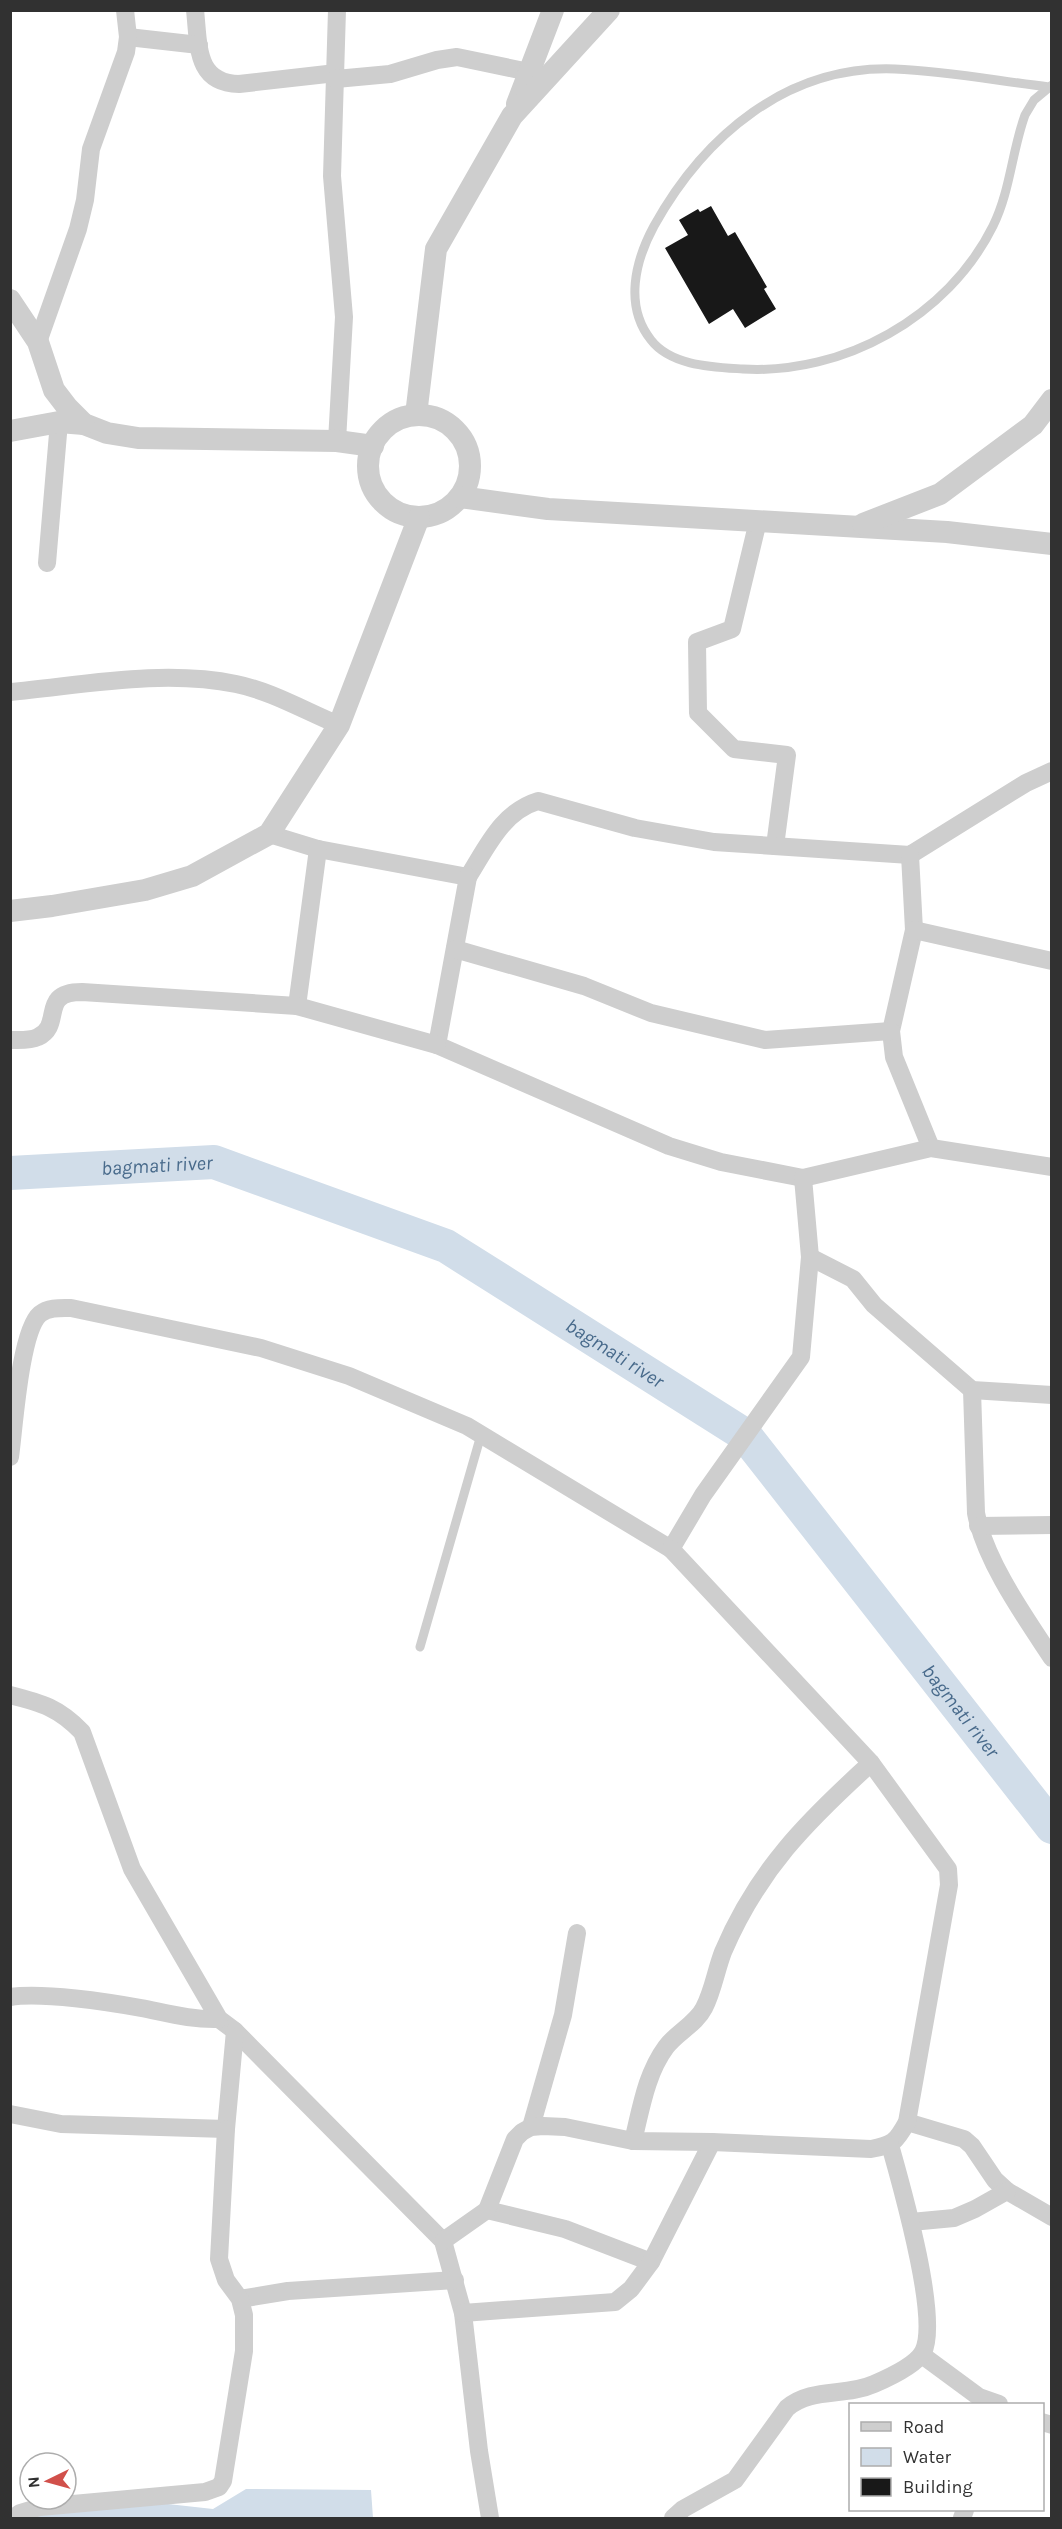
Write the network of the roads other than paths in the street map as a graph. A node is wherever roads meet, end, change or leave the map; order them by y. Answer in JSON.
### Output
{"nodes":[{"id":1,"x":125,"y":10,"type":"edge"},
{"id":2,"x":195,"y":10,"type":"edge"},
{"id":3,"x":337,"y":10,"type":"edge"},
{"id":4,"x":553,"y":10,"type":"edge"},
{"id":5,"x":609,"y":10,"type":"edge"},
{"id":6,"x":128,"y":37,"type":"junction"},
{"id":7,"x":200,"y":45,"type":"junction"},
{"id":8,"x":529,"y":72,"type":"junction"},
{"id":9,"x":336,"y":76,"type":"junction"},
{"id":10,"x":1050,"y":86,"type":"edge"},
{"id":11,"x":512,"y":116,"type":"junction"},
{"id":12,"x":10,"y":300,"type":"edge"},
{"id":13,"x":38,"y":342,"type":"junction"},
{"id":14,"x":1052,"y":400,"type":"edge"},
{"id":15,"x":416,"y":415,"type":"junction"},
{"id":16,"x":59,"y":422,"type":"junction"},
{"id":17,"x":84,"y":424,"type":"junction"},
{"id":18,"x":10,"y":431,"type":"edge"},
{"id":19,"x":337,"y":441,"type":"junction"},
{"id":20,"x":373,"y":446,"type":"junction"},
{"id":21,"x":460,"y":497,"type":"junction"},
{"id":22,"x":419,"y":517,"type":"junction"},
{"id":23,"x":758,"y":521,"type":"junction"},
{"id":24,"x":857,"y":526,"type":"junction"},
{"id":25,"x":1052,"y":544,"type":"edge"},
{"id":26,"x":47,"y":564,"type":"dead end"},
{"id":27,"x":10,"y":692,"type":"edge"},
{"id":28,"x":339,"y":725,"type":"junction"},
{"id":29,"x":1052,"y":771,"type":"edge"},
{"id":30,"x":269,"y":834,"type":"junction"},
{"id":31,"x":775,"y":846,"type":"junction"},
{"id":32,"x":318,"y":849,"type":"junction"},
{"id":33,"x":910,"y":855,"type":"junction"},
{"id":34,"x":468,"y":877,"type":"junction"},
{"id":35,"x":10,"y":911,"type":"edge"},
{"id":36,"x":914,"y":930,"type":"junction"},
{"id":37,"x":455,"y":949,"type":"junction"},
{"id":38,"x":1052,"y":961,"type":"edge"},
{"id":39,"x":297,"y":1006,"type":"junction"},
{"id":40,"x":891,"y":1031,"type":"junction"},
{"id":41,"x":10,"y":1040,"type":"edge"},
{"id":42,"x":437,"y":1045,"type":"junction"},
{"id":43,"x":931,"y":1148,"type":"junction"},
{"id":44,"x":1052,"y":1167,"type":"edge"},
{"id":45,"x":803,"y":1178,"type":"junction"},
{"id":46,"x":810,"y":1257,"type":"junction"},
{"id":47,"x":972,"y":1390,"type":"junction"},
{"id":48,"x":1052,"y":1395,"type":"edge"},
{"id":49,"x":481,"y":1435,"type":"junction"},
{"id":50,"x":10,"y":1457,"type":"edge"},
{"id":51,"x":1052,"y":1525,"type":"edge"},
{"id":52,"x":978,"y":1526,"type":"junction"},
{"id":53,"x":671,"y":1549,"type":"junction"},
{"id":54,"x":420,"y":1647,"type":"dead end"},
{"id":55,"x":1052,"y":1658,"type":"edge"},
{"id":56,"x":10,"y":1695,"type":"edge"},
{"id":57,"x":871,"y":1763,"type":"junction"},
{"id":58,"x":577,"y":1933,"type":"dead end"},
{"id":59,"x":10,"y":1997,"type":"edge"},
{"id":60,"x":219,"y":2019,"type":"junction"},
{"id":61,"x":235,"y":2031,"type":"junction"},
{"id":62,"x":10,"y":2114,"type":"edge"},
{"id":63,"x":908,"y":2122,"type":"junction"},
{"id":64,"x":531,"y":2127,"type":"junction"},
{"id":65,"x":226,"y":2128,"type":"junction"},
{"id":66,"x":633,"y":2141,"type":"junction"},
{"id":67,"x":712,"y":2142,"type":"junction"},
{"id":68,"x":890,"y":2145,"type":"junction"},
{"id":69,"x":1006,"y":2191,"type":"junction"},
{"id":70,"x":487,"y":2210,"type":"junction"},
{"id":71,"x":1052,"y":2217,"type":"edge"},
{"id":72,"x":911,"y":2222,"type":"junction"},
{"id":73,"x":443,"y":2241,"type":"junction"},
{"id":74,"x":651,"y":2262,"type":"junction"},
{"id":75,"x":455,"y":2280,"type":"junction"},
{"id":76,"x":240,"y":2299,"type":"junction"},
{"id":77,"x":463,"y":2313,"type":"junction"},
{"id":78,"x":922,"y":2355,"type":"junction"},
{"id":79,"x":979,"y":2401,"type":"edge"},
{"id":80,"x":13,"y":2518,"type":"edge"},
{"id":81,"x":490,"y":2518,"type":"edge"},
{"id":82,"x":673,"y":2518,"type":"edge"}],
"edges":[{"from":1,"to":6,"type":"street"},
{"from":2,"to":7,"type":"street"},
{"from":3,"to":9,"type":"street"},
{"from":4,"to":8,"type":"street"},
{"from":5,"to":11,"type":"street"},
{"from":6,"to":7,"type":"street"},
{"from":6,"to":13,"type":"street"},
{"from":7,"to":9,"type":"street"},
{"from":8,"to":9,"type":"street"},
{"from":8,"to":11,"type":"street"},
{"from":9,"to":19,"type":"street"},
{"from":10,"to":10,"type":"lane"},
{"from":11,"to":15,"type":"street"},
{"from":12,"to":13,"type":"street"},
{"from":13,"to":17,"type":"street"},
{"from":14,"to":24,"type":"street"},
{"from":15,"to":20,"type":"street"},
{"from":15,"to":21,"type":"street"},
{"from":16,"to":17,"type":"street"},
{"from":16,"to":18,"type":"street"},
{"from":16,"to":26,"type":"street"},
{"from":17,"to":19,"type":"street"},
{"from":19,"to":20,"type":"street"},
{"from":20,"to":22,"type":"street"},
{"from":21,"to":22,"type":"street"},
{"from":21,"to":23,"type":"street"},
{"from":22,"to":28,"type":"street"},
{"from":23,"to":24,"type":"street"},
{"from":23,"to":31,"type":"street"},
{"from":24,"to":25,"type":"street"},
{"from":27,"to":28,"type":"street"},
{"from":28,"to":30,"type":"street"},
{"from":29,"to":33,"type":"street"},
{"from":30,"to":32,"type":"street"},
{"from":30,"to":35,"type":"street"},
{"from":31,"to":33,"type":"street"},
{"from":31,"to":34,"type":"street"},
{"from":32,"to":34,"type":"street"},
{"from":32,"to":39,"type":"street"},
{"from":33,"to":36,"type":"street"},
{"from":34,"to":37,"type":"street"},
{"from":36,"to":38,"type":"street"},
{"from":36,"to":40,"type":"street"},
{"from":37,"to":40,"type":"street"},
{"from":37,"to":42,"type":"street"},
{"from":39,"to":41,"type":"street"},
{"from":39,"to":42,"type":"street"},
{"from":40,"to":43,"type":"street"},
{"from":42,"to":45,"type":"street"},
{"from":43,"to":44,"type":"street"},
{"from":43,"to":45,"type":"street"},
{"from":45,"to":46,"type":"street"},
{"from":46,"to":47,"type":"street"},
{"from":46,"to":53,"type":"street"},
{"from":47,"to":48,"type":"street"},
{"from":47,"to":52,"type":"street"},
{"from":49,"to":50,"type":"street"},
{"from":49,"to":53,"type":"street"},
{"from":49,"to":54,"type":"lane"},
{"from":51,"to":52,"type":"street"},
{"from":52,"to":55,"type":"street"},
{"from":53,"to":57,"type":"street"},
{"from":56,"to":60,"type":"street"},
{"from":57,"to":63,"type":"street"},
{"from":57,"to":66,"type":"street"},
{"from":58,"to":64,"type":"street"},
{"from":59,"to":60,"type":"street"},
{"from":60,"to":61,"type":"street"},
{"from":61,"to":65,"type":"street"},
{"from":61,"to":73,"type":"street"},
{"from":62,"to":65,"type":"street"},
{"from":63,"to":68,"type":"street"},
{"from":63,"to":69,"type":"street"},
{"from":64,"to":66,"type":"street"},
{"from":64,"to":70,"type":"street"},
{"from":65,"to":76,"type":"street"},
{"from":66,"to":67,"type":"street"},
{"from":67,"to":68,"type":"street"},
{"from":67,"to":74,"type":"street"},
{"from":68,"to":72,"type":"street"},
{"from":69,"to":71,"type":"street"},
{"from":69,"to":72,"type":"street"},
{"from":70,"to":73,"type":"street"},
{"from":70,"to":74,"type":"street"},
{"from":72,"to":78,"type":"street"},
{"from":73,"to":75,"type":"street"},
{"from":74,"to":77,"type":"street"},
{"from":75,"to":76,"type":"street"},
{"from":75,"to":77,"type":"street"},
{"from":76,"to":80,"type":"street"},
{"from":77,"to":81,"type":"street"},
{"from":78,"to":79,"type":"street"},
{"from":78,"to":82,"type":"street"}]}
